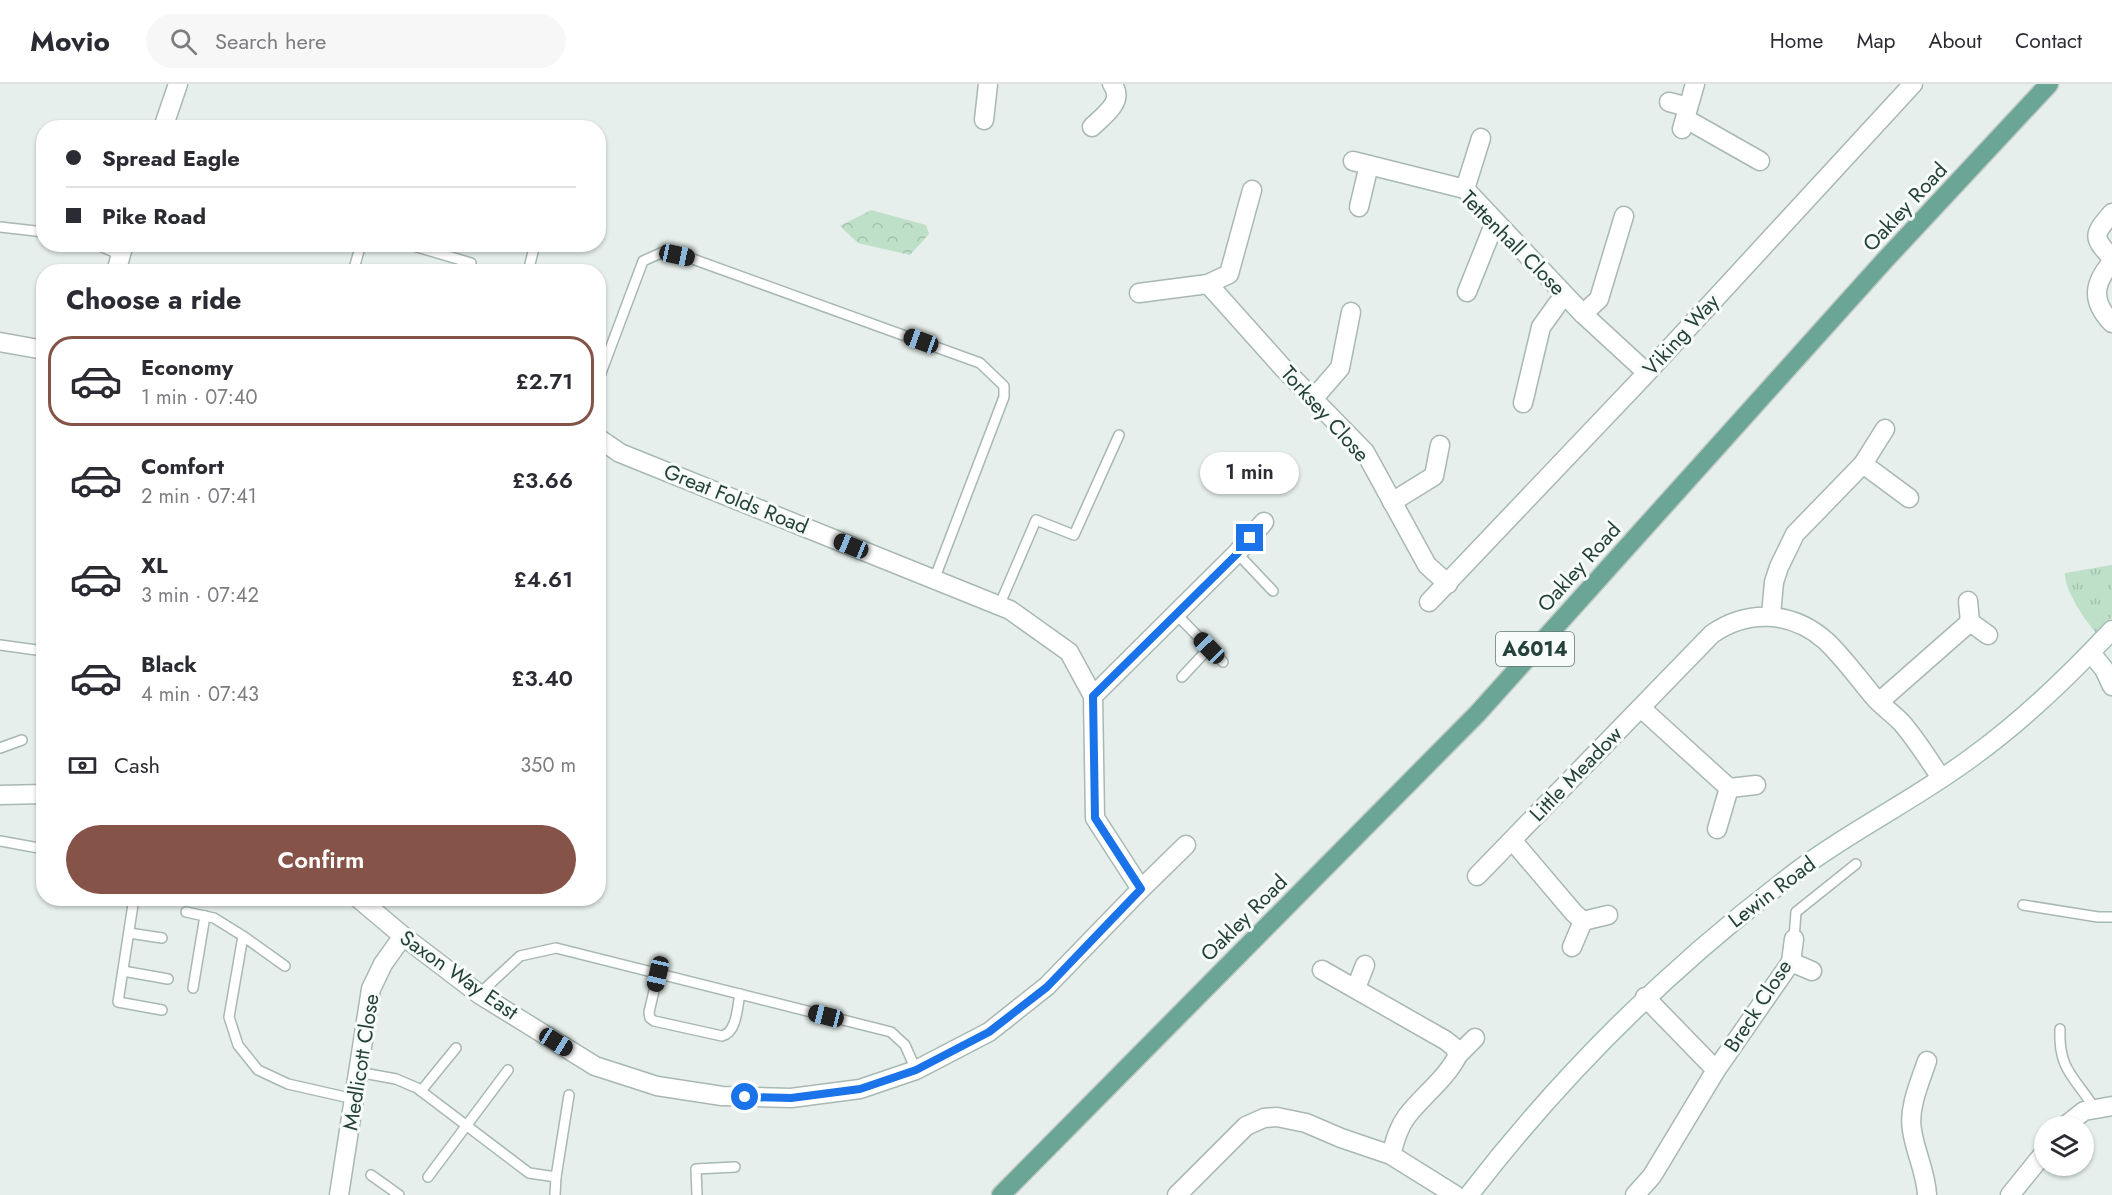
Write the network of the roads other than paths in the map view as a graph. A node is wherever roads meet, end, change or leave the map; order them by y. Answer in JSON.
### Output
{"nodes":[{"id":1,"x":178,"y":84,"type":"edge"},
{"id":2,"x":987,"y":84,"type":"edge"},
{"id":3,"x":1112,"y":84,"type":"edge"},
{"id":4,"x":1695,"y":84,"type":"edge"},
{"id":5,"x":1913,"y":84,"type":"edge"},
{"id":6,"x":2049,"y":84,"type":"edge"},
{"id":7,"x":1669,"y":102,"type":"dead end"},
{"id":8,"x":1685,"y":118,"type":"junction"},
{"id":9,"x":166,"y":120,"type":"edge"},
{"id":10,"x":984,"y":120,"type":"dead end"},
{"id":11,"x":1092,"y":127,"type":"dead end"},
{"id":12,"x":1481,"y":138,"type":"dead end"},
{"id":13,"x":1760,"y":162,"type":"dead end"},
{"id":14,"x":1466,"y":189,"type":"junction"},
{"id":15,"x":1252,"y":190,"type":"dead end"},
{"id":16,"x":1359,"y":207,"type":"dead end"},
{"id":17,"x":2112,"y":213,"type":"edge"},
{"id":18,"x":1624,"y":216,"type":"dead end"},
{"id":19,"x":1495,"y":222,"type":"junction"},
{"id":20,"x":0,"y":227,"type":"edge"},
{"id":21,"x":36,"y":231,"type":"edge"},
{"id":22,"x":433,"y":252,"type":"edge"},
{"id":23,"x":2112,"y":260,"type":"edge"},
{"id":24,"x":471,"y":263,"type":"dead end"},
{"id":25,"x":1208,"y":284,"type":"junction"},
{"id":26,"x":1467,"y":292,"type":"dead end"},
{"id":27,"x":1139,"y":293,"type":"dead end"},
{"id":28,"x":1564,"y":295,"type":"junction"},
{"id":29,"x":1351,"y":312,"type":"dead end"},
{"id":30,"x":1583,"y":314,"type":"junction"},
{"id":31,"x":2112,"y":323,"type":"edge"},
{"id":32,"x":0,"y":342,"type":"edge"},
{"id":33,"x":36,"y":349,"type":"edge"},
{"id":34,"x":606,"y":360,"type":"edge"},
{"id":35,"x":1646,"y":372,"type":"junction"},
{"id":36,"x":1313,"y":399,"type":"junction"},
{"id":37,"x":1523,"y":403,"type":"dead end"},
{"id":38,"x":1885,"y":429,"type":"dead end"},
{"id":39,"x":1119,"y":435,"type":"dead end"},
{"id":40,"x":606,"y":443,"type":"edge"},
{"id":41,"x":1440,"y":445,"type":"dead end"},
{"id":42,"x":1863,"y":464,"type":"junction"},
{"id":43,"x":1909,"y":498,"type":"dead end"},
{"id":44,"x":1392,"y":502,"type":"junction"},
{"id":45,"x":1264,"y":522,"type":"dead end"},
{"id":46,"x":1237,"y":554,"type":"junction"},
{"id":47,"x":934,"y":580,"type":"junction"},
{"id":48,"x":1448,"y":584,"type":"junction"},
{"id":49,"x":1273,"y":591,"type":"dead end"},
{"id":50,"x":1968,"y":601,"type":"dead end"},
{"id":51,"x":1429,"y":602,"type":"dead end"},
{"id":52,"x":1004,"y":608,"type":"junction"},
{"id":53,"x":1176,"y":614,"type":"junction"},
{"id":54,"x":1771,"y":615,"type":"junction"},
{"id":55,"x":1970,"y":622,"type":"junction"},
{"id":56,"x":2112,"y":630,"type":"edge"},
{"id":57,"x":1988,"y":635,"type":"dead end"},
{"id":58,"x":0,"y":645,"type":"edge"},
{"id":59,"x":1209,"y":648,"type":"junction"},
{"id":60,"x":36,"y":650,"type":"edge"},
{"id":61,"x":2091,"y":653,"type":"junction"},
{"id":62,"x":1223,"y":662,"type":"dead end"},
{"id":63,"x":1182,"y":677,"type":"dead end"},
{"id":64,"x":2112,"y":686,"type":"edge"},
{"id":65,"x":1093,"y":696,"type":"junction"},
{"id":66,"x":1879,"y":702,"type":"junction"},
{"id":67,"x":1641,"y":708,"type":"junction"},
{"id":68,"x":22,"y":740,"type":"dead end"},
{"id":69,"x":0,"y":748,"type":"edge"},
{"id":70,"x":1941,"y":778,"type":"junction"},
{"id":71,"x":1756,"y":785,"type":"dead end"},
{"id":72,"x":1729,"y":788,"type":"junction"},
{"id":73,"x":36,"y":794,"type":"edge"},
{"id":74,"x":0,"y":795,"type":"edge"},
{"id":75,"x":1718,"y":829,"type":"dead end"},
{"id":76,"x":1512,"y":840,"type":"junction"},
{"id":77,"x":0,"y":841,"type":"edge"},
{"id":78,"x":1186,"y":845,"type":"dead end"},
{"id":79,"x":36,"y":848,"type":"edge"},
{"id":80,"x":1856,"y":864,"type":"dead end"},
{"id":81,"x":1477,"y":876,"type":"dead end"},
{"id":82,"x":1141,"y":889,"type":"junction"},
{"id":83,"x":2023,"y":904,"type":"dead end"},
{"id":84,"x":134,"y":906,"type":"edge"},
{"id":85,"x":367,"y":906,"type":"edge"},
{"id":86,"x":186,"y":912,"type":"dead end"},
{"id":87,"x":1608,"y":915,"type":"dead end"},
{"id":88,"x":205,"y":916,"type":"junction"},
{"id":89,"x":2112,"y":917,"type":"edge"},
{"id":90,"x":1583,"y":921,"type":"junction"},
{"id":91,"x":129,"y":933,"type":"junction"},
{"id":92,"x":243,"y":936,"type":"junction"},
{"id":93,"x":403,"y":936,"type":"junction"},
{"id":94,"x":162,"y":938,"type":"dead end"},
{"id":95,"x":1794,"y":939,"type":"joint"},
{"id":96,"x":1572,"y":947,"type":"dead end"},
{"id":97,"x":1791,"y":962,"type":"junction"},
{"id":98,"x":1365,"y":965,"type":"dead end"},
{"id":99,"x":285,"y":966,"type":"dead end"},
{"id":100,"x":1322,"y":970,"type":"dead end"},
{"id":101,"x":123,"y":971,"type":"junction"},
{"id":102,"x":1812,"y":972,"type":"dead end"},
{"id":103,"x":658,"y":974,"type":"junction"},
{"id":104,"x":168,"y":979,"type":"dead end"},
{"id":105,"x":193,"y":988,"type":"dead end"},
{"id":106,"x":1356,"y":988,"type":"junction"},
{"id":107,"x":479,"y":994,"type":"junction"},
{"id":108,"x":740,"y":994,"type":"junction"},
{"id":109,"x":1645,"y":997,"type":"junction"},
{"id":110,"x":162,"y":1010,"type":"dead end"},
{"id":111,"x":2060,"y":1029,"type":"dead end"},
{"id":112,"x":1475,"y":1038,"type":"dead end"},
{"id":113,"x":456,"y":1048,"type":"dead end"},
{"id":114,"x":1458,"y":1055,"type":"junction"},
{"id":115,"x":1927,"y":1061,"type":"dead end"},
{"id":116,"x":508,"y":1070,"type":"dead end"},
{"id":117,"x":916,"y":1070,"type":"junction"},
{"id":118,"x":1716,"y":1070,"type":"junction"},
{"id":119,"x":358,"y":1072,"type":"junction"},
{"id":120,"x":421,"y":1091,"type":"junction"},
{"id":121,"x":569,"y":1095,"type":"dead end"},
{"id":122,"x":354,"y":1099,"type":"junction"},
{"id":123,"x":2103,"y":1107,"type":"edge"},
{"id":124,"x":2079,"y":1116,"type":"edge"},
{"id":125,"x":468,"y":1126,"type":"junction"},
{"id":126,"x":1391,"y":1155,"type":"junction"},
{"id":127,"x":735,"y":1167,"type":"dead end"},
{"id":128,"x":2034,"y":1167,"type":"edge"},
{"id":129,"x":371,"y":1174,"type":"dead end"},
{"id":130,"x":428,"y":1177,"type":"dead end"},
{"id":131,"x":556,"y":1177,"type":"junction"},
{"id":132,"x":2015,"y":1193,"type":"edge"},
{"id":133,"x":339,"y":1195,"type":"edge"},
{"id":134,"x":399,"y":1195,"type":"edge"},
{"id":135,"x":555,"y":1195,"type":"edge"},
{"id":136,"x":697,"y":1195,"type":"edge"},
{"id":137,"x":1001,"y":1195,"type":"edge"},
{"id":138,"x":1177,"y":1195,"type":"edge"},
{"id":139,"x":1455,"y":1195,"type":"edge"},
{"id":140,"x":1469,"y":1195,"type":"edge"},
{"id":141,"x":1635,"y":1195,"type":"edge"},
{"id":142,"x":1927,"y":1195,"type":"edge"}],
"edges":[{"from":1,"to":9,"type":"street"},
{"from":2,"to":10,"type":"street"},
{"from":3,"to":11,"type":"street"},
{"from":4,"to":8,"type":"street"},
{"from":5,"to":35,"type":"street","name":"Viking Way"},
{"from":6,"to":137,"type":"main road","name":"Oakley Road","number":"A6014"},
{"from":7,"to":8,"type":"street"},
{"from":8,"to":13,"type":"street"},
{"from":12,"to":14,"type":"street"},
{"from":14,"to":16,"type":"street","name":"Tettenhall Close"},
{"from":14,"to":19,"type":"street","name":"Tettenhall Close"},
{"from":15,"to":25,"type":"street"},
{"from":17,"to":23,"type":"street"},
{"from":18,"to":30,"type":"street"},
{"from":19,"to":26,"type":"street"},
{"from":19,"to":28,"type":"street","name":"Tettenhall Close"},
{"from":20,"to":21,"type":"lane"},
{"from":22,"to":24,"type":"lane"},
{"from":23,"to":31,"type":"street"},
{"from":25,"to":27,"type":"street"},
{"from":25,"to":36,"type":"street","name":"Torksey Close"},
{"from":28,"to":30,"type":"street","name":"Tettenhall Close"},
{"from":28,"to":37,"type":"street"},
{"from":29,"to":36,"type":"street"},
{"from":30,"to":35,"type":"street","name":"Tettenhall Close"},
{"from":32,"to":33,"type":"street"},
{"from":34,"to":47,"type":"lane"},
{"from":35,"to":48,"type":"street","name":"Viking Way"},
{"from":36,"to":44,"type":"street","name":"Torksey Close"},
{"from":38,"to":42,"type":"street"},
{"from":39,"to":52,"type":"lane"},
{"from":40,"to":47,"type":"street","name":"Great Folds Road"},
{"from":41,"to":44,"type":"street"},
{"from":42,"to":43,"type":"street"},
{"from":42,"to":54,"type":"street"},
{"from":44,"to":48,"type":"street","name":"Torksey Close"},
{"from":45,"to":46,"type":"street"},
{"from":46,"to":49,"type":"lane"},
{"from":46,"to":53,"type":"street"},
{"from":47,"to":52,"type":"street","name":"Great Folds Road"},
{"from":48,"to":51,"type":"street","name":"Viking Way"},
{"from":50,"to":55,"type":"street"},
{"from":52,"to":65,"type":"street","name":"Great Folds Road"},
{"from":53,"to":59,"type":"lane"},
{"from":53,"to":65,"type":"street"},
{"from":54,"to":66,"type":"street","name":"Little Meadow"},
{"from":54,"to":67,"type":"street","name":"Little Meadow"},
{"from":55,"to":57,"type":"street"},
{"from":55,"to":66,"type":"street"},
{"from":56,"to":61,"type":"street","name":"Lewin Road"},
{"from":58,"to":60,"type":"lane"},
{"from":59,"to":62,"type":"lane"},
{"from":59,"to":63,"type":"lane"},
{"from":61,"to":64,"type":"street"},
{"from":61,"to":70,"type":"street","name":"Lewin Road"},
{"from":65,"to":82,"type":"street"},
{"from":66,"to":70,"type":"street","name":"Little Meadow"},
{"from":67,"to":72,"type":"street","name":"Little Meadow"},
{"from":67,"to":76,"type":"street","name":"Little Meadow"},
{"from":68,"to":69,"type":"lane"},
{"from":70,"to":109,"type":"street","name":"Lewin Road"},
{"from":71,"to":72,"type":"street"},
{"from":72,"to":75,"type":"street"},
{"from":73,"to":74,"type":"street"},
{"from":76,"to":81,"type":"street","name":"Little Meadow"},
{"from":76,"to":90,"type":"street","name":"Little Meadow"},
{"from":77,"to":79,"type":"lane"},
{"from":78,"to":82,"type":"street","name":"Saxon Way East"},
{"from":80,"to":95,"type":"lane"},
{"from":82,"to":117,"type":"street","name":"Saxon Way East"},
{"from":83,"to":89,"type":"lane"},
{"from":84,"to":91,"type":"lane"},
{"from":85,"to":93,"type":"street","name":"Saxon Way East"},
{"from":86,"to":88,"type":"lane"},
{"from":87,"to":90,"type":"street"},
{"from":88,"to":92,"type":"lane"},
{"from":88,"to":105,"type":"lane"},
{"from":90,"to":96,"type":"street"},
{"from":91,"to":94,"type":"lane"},
{"from":91,"to":101,"type":"lane"},
{"from":92,"to":99,"type":"lane"},
{"from":92,"to":122,"type":"lane"},
{"from":93,"to":107,"type":"street","name":"Saxon Way East"},
{"from":93,"to":119,"type":"street","name":"Medlicott Close"},
{"from":95,"to":97,"type":"street","name":"Breck Close"},
{"from":97,"to":102,"type":"street"},
{"from":97,"to":118,"type":"street","name":"Breck Close"},
{"from":98,"to":106,"type":"street"},
{"from":100,"to":106,"type":"street"},
{"from":101,"to":104,"type":"lane"},
{"from":101,"to":110,"type":"lane"},
{"from":103,"to":107,"type":"lane"},
{"from":103,"to":108,"type":"lane"},
{"from":103,"to":108,"type":"lane"},
{"from":106,"to":114,"type":"street"},
{"from":107,"to":117,"type":"street","name":"Saxon Way East"},
{"from":108,"to":117,"type":"lane"},
{"from":109,"to":118,"type":"street","name":"Breck Close"},
{"from":109,"to":140,"type":"street","name":"Lewin Road"},
{"from":111,"to":123,"type":"lane"},
{"from":112,"to":114,"type":"street"},
{"from":113,"to":120,"type":"lane"},
{"from":114,"to":126,"type":"street"},
{"from":115,"to":142,"type":"street"},
{"from":116,"to":125,"type":"lane"},
{"from":118,"to":141,"type":"street","name":"Breck Close"},
{"from":119,"to":120,"type":"lane"},
{"from":119,"to":122,"type":"street","name":"Medlicott Close"},
{"from":120,"to":125,"type":"lane"},
{"from":121,"to":131,"type":"lane"},
{"from":122,"to":133,"type":"street","name":"Medlicott Close"},
{"from":123,"to":124,"type":"street"},
{"from":125,"to":130,"type":"lane"},
{"from":125,"to":131,"type":"lane"},
{"from":126,"to":138,"type":"street"},
{"from":126,"to":139,"type":"street"},
{"from":127,"to":136,"type":"lane"},
{"from":128,"to":132,"type":"street"},
{"from":129,"to":134,"type":"lane"},
{"from":131,"to":135,"type":"lane"}]}
